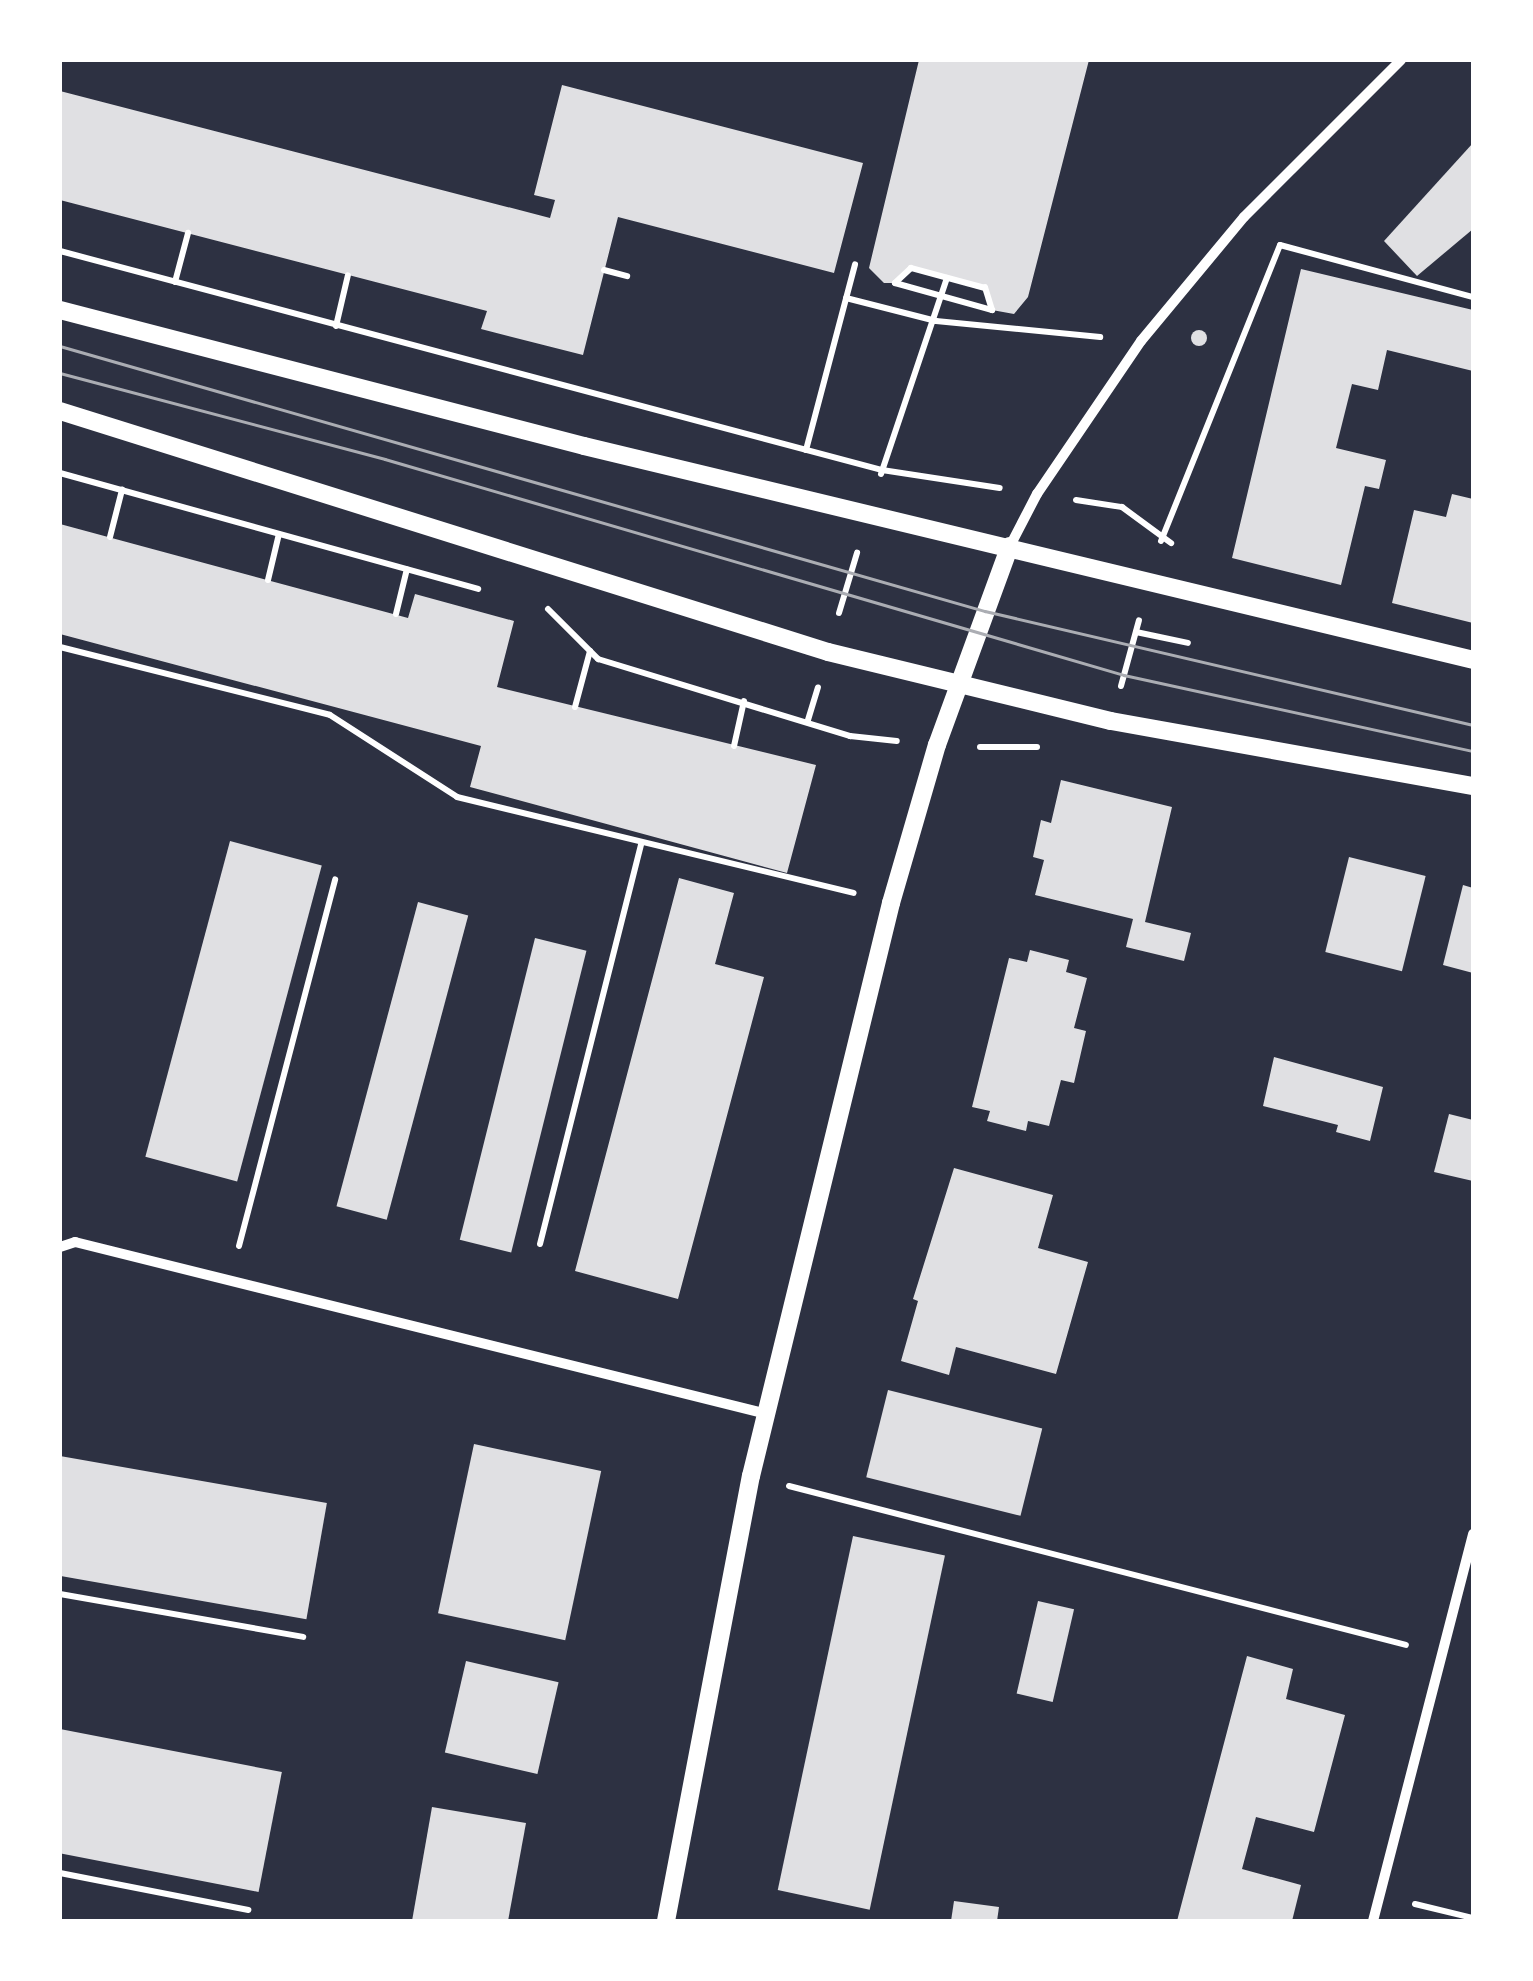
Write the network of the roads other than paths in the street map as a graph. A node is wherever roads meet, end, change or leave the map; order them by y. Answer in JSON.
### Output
{"nodes":[{"id":1,"x":1401,"y":60,"type":"edge"},
{"id":2,"x":60,"y":310,"type":"edge"},
{"id":3,"x":60,"y":411,"type":"edge"},
{"id":4,"x":1010,"y":546,"type":"junction"},
{"id":5,"x":1473,"y":660,"type":"edge"},
{"id":6,"x":959,"y":680,"type":"junction"},
{"id":7,"x":1473,"y":786,"type":"edge"},
{"id":8,"x":60,"y":1248,"type":"edge"},
{"id":9,"x":766,"y":1414,"type":"junction"},
{"id":10,"x":1473,"y":1534,"type":"edge"},
{"id":11,"x":666,"y":1921,"type":"edge"},
{"id":12,"x":1373,"y":1921,"type":"edge"}],
"edges":[{"from":1,"to":4,"type":"street"},
{"from":2,"to":4,"type":"street"},
{"from":3,"to":6,"type":"street"},
{"from":4,"to":5,"type":"street"},
{"from":4,"to":6,"type":"street"},
{"from":6,"to":7,"type":"street"},
{"from":6,"to":9,"type":"street"},
{"from":8,"to":9,"type":"street"},
{"from":9,"to":11,"type":"street"},
{"from":10,"to":12,"type":"street"}]}
